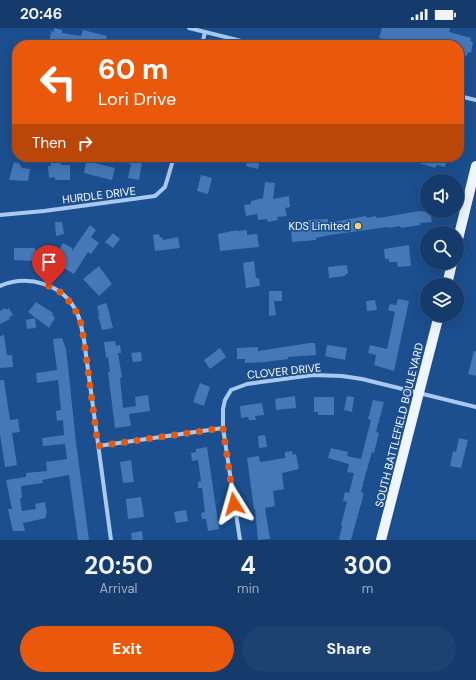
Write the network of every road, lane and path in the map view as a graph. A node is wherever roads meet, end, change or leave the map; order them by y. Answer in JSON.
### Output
{"nodes":[{"id":1,"x":189,"y":28,"type":"edge"},
{"id":2,"x":205,"y":32,"type":"junction"},
{"id":3,"x":203,"y":40,"type":"edge"},
{"id":4,"x":238,"y":40,"type":"edge"},
{"id":5,"x":464,"y":97,"type":"edge"},
{"id":6,"x":476,"y":100,"type":"edge"},
{"id":7,"x":172,"y":162,"type":"edge"},
{"id":8,"x":476,"y":166,"type":"edge"},
{"id":9,"x":0,"y":215,"type":"edge"},
{"id":10,"x":461,"y":226,"type":"edge"},
{"id":11,"x":0,"y":286,"type":"edge"},
{"id":12,"x":437,"y":322,"type":"edge"},
{"id":13,"x":420,"y":393,"type":"junction"},
{"id":14,"x":476,"y":407,"type":"edge"},
{"id":15,"x":223,"y":428,"type":"junction"},
{"id":16,"x":98,"y":446,"type":"junction"},
{"id":17,"x":111,"y":540,"type":"edge"},
{"id":18,"x":240,"y":540,"type":"edge"},
{"id":19,"x":381,"y":540,"type":"edge"}],
"edges":[{"from":1,"to":2,"type":"street"},
{"from":2,"to":3,"type":"street"},
{"from":2,"to":4,"type":"street"},
{"from":5,"to":6,"type":"street"},
{"from":7,"to":9,"type":"street","name":"HURDLE DRIVE"},
{"from":8,"to":10,"type":"main road"},
{"from":11,"to":16,"type":"street"},
{"from":12,"to":13,"type":"main road","name":"SOUTH BATTLEFIELD BOULEVARD"},
{"from":13,"to":14,"type":"street","name":"CLOVER DRIVE"},
{"from":13,"to":15,"type":"street","name":"CLOVER DRIVE"},
{"from":13,"to":19,"type":"main road","name":"SOUTH BATTLEFIELD BOULEVARD"},
{"from":15,"to":16,"type":"street"},
{"from":15,"to":18,"type":"street","name":"CLOVER DRIVE"},
{"from":16,"to":17,"type":"street"}]}
